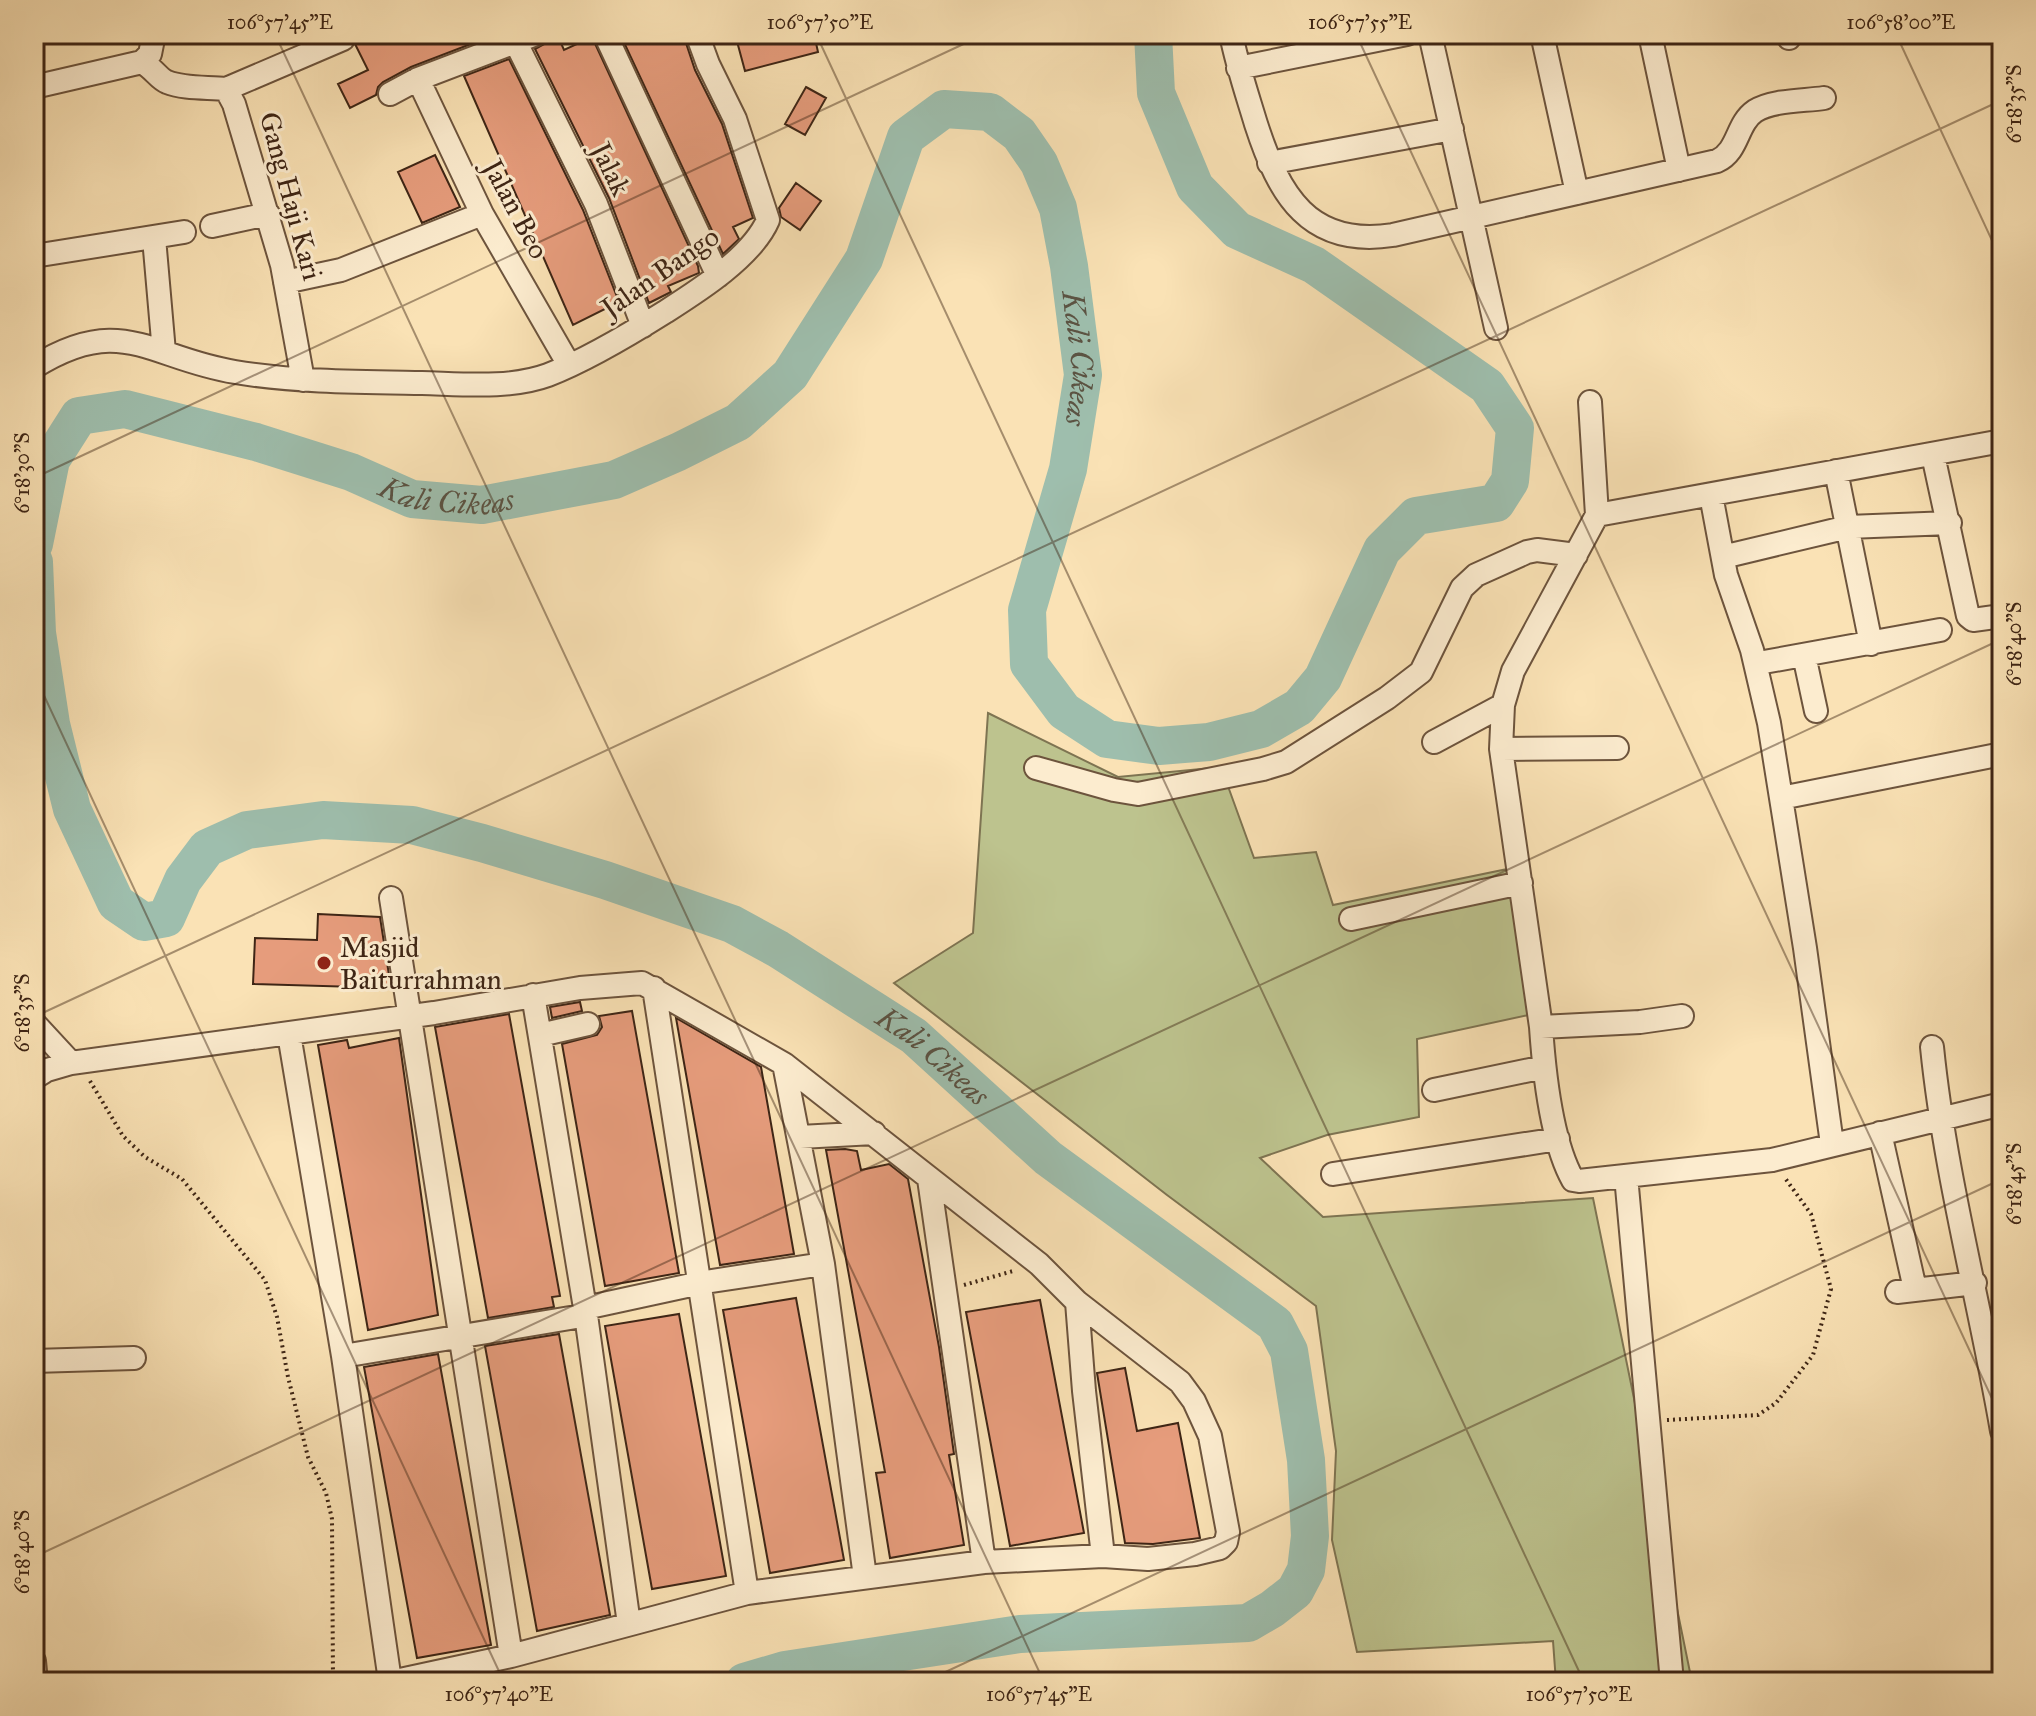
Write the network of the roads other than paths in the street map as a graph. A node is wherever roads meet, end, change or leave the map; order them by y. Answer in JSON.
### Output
{"nodes":[{"id":1,"x":154,"y":34,"type":"edge"},
{"id":2,"x":605,"y":34,"type":"edge"},
{"id":3,"x":697,"y":34,"type":"edge"},
{"id":4,"x":1231,"y":34,"type":"edge"},
{"id":5,"x":1407,"y":34,"type":"edge"},
{"id":6,"x":1430,"y":34,"type":"edge"},
{"id":7,"x":1542,"y":34,"type":"edge"},
{"id":8,"x":1650,"y":34,"type":"edge"},
{"id":9,"x":526,"y":38,"type":"edge"},
{"id":10,"x":343,"y":39,"type":"dead end"},
{"id":11,"x":142,"y":62,"type":"junction"},
{"id":12,"x":1238,"y":68,"type":"junction"},
{"id":13,"x":418,"y":79,"type":"junction"},
{"id":14,"x":34,"y":87,"type":"edge"},
{"id":15,"x":226,"y":89,"type":"junction"},
{"id":16,"x":390,"y":94,"type":"dead end"},
{"id":17,"x":1824,"y":98,"type":"dead end"},
{"id":18,"x":1452,"y":129,"type":"junction"},
{"id":19,"x":1269,"y":163,"type":"junction"},
{"id":20,"x":1679,"y":170,"type":"junction"},
{"id":21,"x":1577,"y":193,"type":"junction"},
{"id":22,"x":268,"y":214,"type":"junction"},
{"id":23,"x":482,"y":214,"type":"junction"},
{"id":24,"x":1472,"y":215,"type":"junction"},
{"id":25,"x":212,"y":226,"type":"dead end"},
{"id":26,"x":184,"y":232,"type":"dead end"},
{"id":27,"x":154,"y":238,"type":"junction"},
{"id":28,"x":34,"y":256,"type":"edge"},
{"id":29,"x":718,"y":276,"type":"junction"},
{"id":30,"x":285,"y":282,"type":"junction"},
{"id":31,"x":643,"y":326,"type":"junction"},
{"id":32,"x":1496,"y":328,"type":"dead end"},
{"id":33,"x":164,"y":352,"type":"junction"},
{"id":34,"x":569,"y":365,"type":"junction"},
{"id":35,"x":34,"y":367,"type":"edge"},
{"id":36,"x":303,"y":380,"type":"junction"},
{"id":37,"x":1590,"y":402,"type":"dead end"},
{"id":38,"x":2002,"y":441,"type":"edge"},
{"id":39,"x":1933,"y":455,"type":"junction"},
{"id":40,"x":1836,"y":471,"type":"junction"},
{"id":41,"x":1711,"y":495,"type":"junction"},
{"id":42,"x":1597,"y":515,"type":"junction"},
{"id":43,"x":1950,"y":523,"type":"junction"},
{"id":44,"x":1848,"y":527,"type":"junction"},
{"id":45,"x":1576,"y":555,"type":"junction"},
{"id":46,"x":1731,"y":555,"type":"dead end"},
{"id":47,"x":2002,"y":616,"type":"edge"},
{"id":48,"x":1940,"y":630,"type":"dead end"},
{"id":49,"x":1871,"y":644,"type":"junction"},
{"id":50,"x":1804,"y":655,"type":"junction"},
{"id":51,"x":1764,"y":662,"type":"dead end"},
{"id":52,"x":1503,"y":705,"type":"junction"},
{"id":53,"x":1816,"y":711,"type":"dead end"},
{"id":54,"x":1434,"y":742,"type":"dead end"},
{"id":55,"x":1617,"y":748,"type":"dead end"},
{"id":56,"x":1501,"y":749,"type":"junction"},
{"id":57,"x":2002,"y":754,"type":"edge"},
{"id":58,"x":1036,"y":768,"type":"dead end"},
{"id":59,"x":1781,"y":798,"type":"junction"},
{"id":60,"x":1521,"y":883,"type":"junction"},
{"id":61,"x":391,"y":898,"type":"dead end"},
{"id":62,"x":1351,"y":919,"type":"dead end"},
{"id":63,"x":654,"y":988,"type":"junction"},
{"id":64,"x":533,"y":995,"type":"junction"},
{"id":65,"x":1682,"y":1016,"type":"dead end"},
{"id":66,"x":410,"y":1017,"type":"junction"},
{"id":67,"x":34,"y":1023,"type":"edge"},
{"id":68,"x":588,"y":1024,"type":"dead end"},
{"id":69,"x":1541,"y":1027,"type":"junction"},
{"id":70,"x":289,"y":1034,"type":"junction"},
{"id":71,"x":540,"y":1035,"type":"junction"},
{"id":72,"x":1932,"y":1047,"type":"dead end"},
{"id":73,"x":71,"y":1063,"type":"junction"},
{"id":74,"x":784,"y":1064,"type":"junction"},
{"id":75,"x":1544,"y":1067,"type":"junction"},
{"id":76,"x":34,"y":1078,"type":"edge"},
{"id":77,"x":1434,"y":1090,"type":"dead end"},
{"id":78,"x":2002,"y":1104,"type":"edge"},
{"id":79,"x":1939,"y":1118,"type":"junction"},
{"id":80,"x":874,"y":1133,"type":"junction"},
{"id":81,"x":1880,"y":1133,"type":"junction"},
{"id":82,"x":800,"y":1137,"type":"junction"},
{"id":83,"x":1558,"y":1139,"type":"junction"},
{"id":84,"x":1832,"y":1144,"type":"junction"},
{"id":85,"x":1333,"y":1174,"type":"dead end"},
{"id":86,"x":1626,"y":1176,"type":"junction"},
{"id":87,"x":929,"y":1179,"type":"junction"},
{"id":88,"x":823,"y":1264,"type":"junction"},
{"id":89,"x":700,"y":1283,"type":"junction"},
{"id":90,"x":1975,"y":1283,"type":"junction"},
{"id":91,"x":1077,"y":1302,"type":"junction"},
{"id":92,"x":585,"y":1308,"type":"junction"},
{"id":93,"x":461,"y":1336,"type":"junction"},
{"id":94,"x":343,"y":1356,"type":"junction"},
{"id":95,"x":134,"y":1358,"type":"dead end"},
{"id":96,"x":34,"y":1361,"type":"edge"},
{"id":97,"x":1999,"y":1394,"type":"edge"},
{"id":98,"x":2002,"y":1431,"type":"edge"},
{"id":99,"x":1103,"y":1556,"type":"junction"},
{"id":100,"x":984,"y":1562,"type":"junction"},
{"id":101,"x":865,"y":1577,"type":"junction"},
{"id":102,"x":747,"y":1593,"type":"junction"},
{"id":103,"x":629,"y":1624,"type":"junction"},
{"id":104,"x":511,"y":1656,"type":"junction"},
{"id":105,"x":34,"y":1661,"type":"edge"},
{"id":106,"x":36,"y":1682,"type":"edge"},
{"id":107,"x":1672,"y":1682,"type":"edge"}],
"edges":[{"from":1,"to":11,"type":"street"},
{"from":2,"to":29,"type":"street"},
{"from":3,"to":29,"type":"street","name":"Jalan Bango"},
{"from":4,"to":12,"type":"street"},
{"from":5,"to":12,"type":"street"},
{"from":6,"to":18,"type":"street"},
{"from":7,"to":21,"type":"street"},
{"from":8,"to":20,"type":"street"},
{"from":9,"to":13,"type":"street"},
{"from":9,"to":31,"type":"street","name":"Jalak"},
{"from":10,"to":15,"type":"street"},
{"from":11,"to":14,"type":"street"},
{"from":11,"to":15,"type":"street","name":"Gang Haji Kari"},
{"from":12,"to":19,"type":"street"},
{"from":13,"to":16,"type":"street"},
{"from":13,"to":23,"type":"street","name":"Jalan Beo"},
{"from":15,"to":22,"type":"street","name":"Gang Haji Kari"},
{"from":17,"to":20,"type":"street"},
{"from":18,"to":19,"type":"street"},
{"from":18,"to":24,"type":"street"},
{"from":19,"to":24,"type":"street"},
{"from":20,"to":21,"type":"street"},
{"from":21,"to":24,"type":"street"},
{"from":22,"to":25,"type":"street"},
{"from":22,"to":30,"type":"street","name":"Gang Haji Kari"},
{"from":23,"to":30,"type":"street"},
{"from":23,"to":34,"type":"street","name":"Jalan Beo"},
{"from":24,"to":32,"type":"street"},
{"from":26,"to":27,"type":"street"},
{"from":27,"to":28,"type":"street"},
{"from":27,"to":33,"type":"street"},
{"from":29,"to":31,"type":"street","name":"Jalan Bango"},
{"from":30,"to":36,"type":"street","name":"Gang Haji Kari"},
{"from":31,"to":34,"type":"street","name":"Jalan Bango"},
{"from":33,"to":35,"type":"street","name":"Jalan Bango"},
{"from":33,"to":36,"type":"street","name":"Jalan Bango"},
{"from":34,"to":36,"type":"street","name":"Jalan Bango"},
{"from":37,"to":42,"type":"street"},
{"from":38,"to":39,"type":"street"},
{"from":39,"to":40,"type":"street"},
{"from":39,"to":43,"type":"street"},
{"from":40,"to":41,"type":"street"},
{"from":40,"to":44,"type":"street"},
{"from":41,"to":42,"type":"street"},
{"from":41,"to":59,"type":"street"},
{"from":42,"to":45,"type":"street"},
{"from":43,"to":44,"type":"street"},
{"from":43,"to":47,"type":"street"},
{"from":44,"to":46,"type":"street"},
{"from":44,"to":49,"type":"street"},
{"from":45,"to":52,"type":"street"},
{"from":45,"to":58,"type":"street"},
{"from":48,"to":49,"type":"street"},
{"from":49,"to":50,"type":"street"},
{"from":50,"to":51,"type":"street"},
{"from":50,"to":53,"type":"street"},
{"from":52,"to":54,"type":"street"},
{"from":52,"to":56,"type":"street"},
{"from":55,"to":56,"type":"street"},
{"from":56,"to":60,"type":"street"},
{"from":57,"to":59,"type":"street"},
{"from":59,"to":84,"type":"street"},
{"from":60,"to":62,"type":"street"},
{"from":60,"to":69,"type":"street"},
{"from":61,"to":66,"type":"street"},
{"from":63,"to":64,"type":"street"},
{"from":63,"to":74,"type":"street"},
{"from":63,"to":89,"type":"street"},
{"from":64,"to":66,"type":"street"},
{"from":64,"to":71,"type":"street"},
{"from":65,"to":69,"type":"street"},
{"from":66,"to":70,"type":"street"},
{"from":66,"to":93,"type":"street"},
{"from":67,"to":73,"type":"street"},
{"from":68,"to":71,"type":"street"},
{"from":69,"to":75,"type":"street"},
{"from":70,"to":73,"type":"street"},
{"from":70,"to":94,"type":"street"},
{"from":71,"to":92,"type":"street"},
{"from":72,"to":79,"type":"street"},
{"from":73,"to":76,"type":"street"},
{"from":74,"to":80,"type":"street"},
{"from":74,"to":82,"type":"street"},
{"from":75,"to":77,"type":"street"},
{"from":75,"to":83,"type":"street"},
{"from":78,"to":79,"type":"street"},
{"from":79,"to":81,"type":"street"},
{"from":79,"to":90,"type":"street"},
{"from":80,"to":82,"type":"street"},
{"from":80,"to":87,"type":"street"},
{"from":81,"to":84,"type":"street"},
{"from":81,"to":90,"type":"street"},
{"from":82,"to":88,"type":"street"},
{"from":83,"to":85,"type":"street"},
{"from":83,"to":86,"type":"street"},
{"from":84,"to":86,"type":"street"},
{"from":86,"to":107,"type":"street"},
{"from":87,"to":91,"type":"street"},
{"from":87,"to":100,"type":"street"},
{"from":88,"to":89,"type":"street"},
{"from":88,"to":101,"type":"street"},
{"from":89,"to":92,"type":"street"},
{"from":89,"to":102,"type":"street"},
{"from":90,"to":97,"type":"street"},
{"from":91,"to":99,"type":"street"},
{"from":91,"to":99,"type":"street"},
{"from":92,"to":93,"type":"street"},
{"from":92,"to":103,"type":"street"},
{"from":93,"to":94,"type":"street"},
{"from":93,"to":104,"type":"street"},
{"from":94,"to":104,"type":"street"},
{"from":95,"to":96,"type":"street"},
{"from":97,"to":98,"type":"street"},
{"from":99,"to":100,"type":"street"},
{"from":100,"to":101,"type":"street"},
{"from":101,"to":102,"type":"street"},
{"from":102,"to":103,"type":"street"},
{"from":103,"to":104,"type":"street"},
{"from":105,"to":106,"type":"street"}]}
